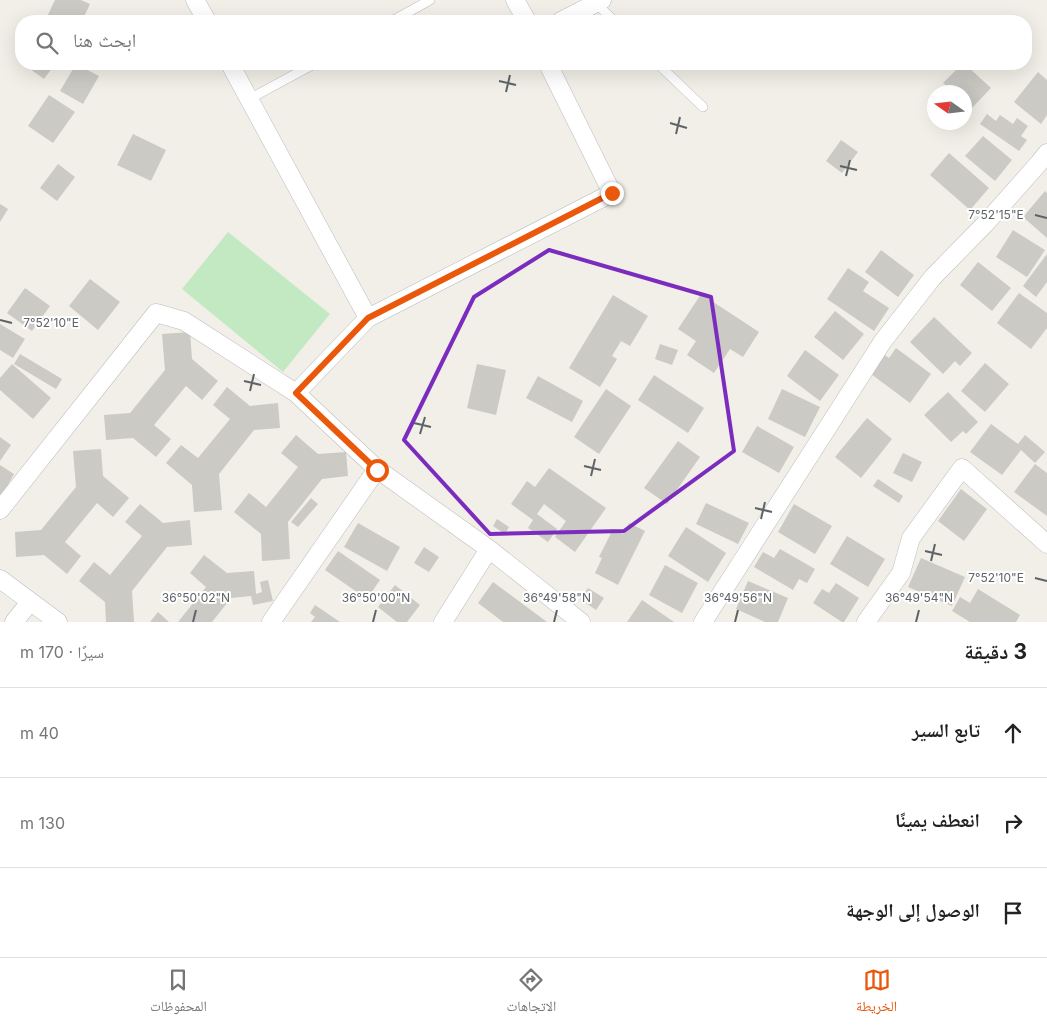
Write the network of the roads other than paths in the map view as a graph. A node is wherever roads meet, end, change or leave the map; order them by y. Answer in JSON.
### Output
{"nodes":[{"id":1,"x":195,"y":0,"type":"edge"},
{"id":2,"x":430,"y":0,"type":"edge"},
{"id":3,"x":515,"y":0,"type":"edge"},
{"id":4,"x":599,"y":2,"type":"edge"},
{"id":5,"x":204,"y":15,"type":"edge"},
{"id":6,"x":403,"y":15,"type":"edge"},
{"id":7,"x":524,"y":15,"type":"edge"},
{"id":8,"x":573,"y":15,"type":"edge"},
{"id":9,"x":609,"y":15,"type":"edge"},
{"id":10,"x":233,"y":70,"type":"edge"},
{"id":11,"x":303,"y":70,"type":"edge"},
{"id":12,"x":551,"y":70,"type":"edge"},
{"id":13,"x":664,"y":70,"type":"edge"},
{"id":14,"x":249,"y":99,"type":"junction"},
{"id":15,"x":703,"y":107,"type":"dead end"},
{"id":16,"x":1047,"y":153,"type":"edge"},
{"id":17,"x":368,"y":318,"type":"junction"},
{"id":18,"x":296,"y":393,"type":"junction"},
{"id":19,"x":377,"y":470,"type":"junction"},
{"id":20,"x":0,"y":510,"type":"edge"},
{"id":21,"x":1047,"y":544,"type":"edge"},
{"id":22,"x":490,"y":549,"type":"junction"},
{"id":23,"x":0,"y":579,"type":"edge"},
{"id":24,"x":30,"y":602,"type":"junction"},
{"id":25,"x":14,"y":622,"type":"edge"},
{"id":26,"x":58,"y":622,"type":"edge"},
{"id":27,"x":271,"y":622,"type":"edge"},
{"id":28,"x":442,"y":622,"type":"edge"},
{"id":29,"x":582,"y":622,"type":"edge"},
{"id":30,"x":703,"y":622,"type":"edge"},
{"id":31,"x":866,"y":622,"type":"edge"}],
"edges":[{"from":1,"to":5,"type":"street"},
{"from":2,"to":6,"type":"lane"},
{"from":3,"to":7,"type":"street"},
{"from":4,"to":8,"type":"street"},
{"from":4,"to":9,"type":"lane"},
{"from":10,"to":14,"type":"street"},
{"from":11,"to":14,"type":"lane"},
{"from":12,"to":17,"type":"street"},
{"from":13,"to":15,"type":"lane"},
{"from":14,"to":17,"type":"street"},
{"from":16,"to":30,"type":"street"},
{"from":17,"to":18,"type":"street"},
{"from":18,"to":19,"type":"street"},
{"from":18,"to":20,"type":"street"},
{"from":19,"to":22,"type":"street"},
{"from":19,"to":27,"type":"street"},
{"from":21,"to":31,"type":"street"},
{"from":22,"to":28,"type":"street"},
{"from":22,"to":29,"type":"street"},
{"from":23,"to":24,"type":"street"},
{"from":24,"to":25,"type":"street"},
{"from":24,"to":26,"type":"street"}]}
